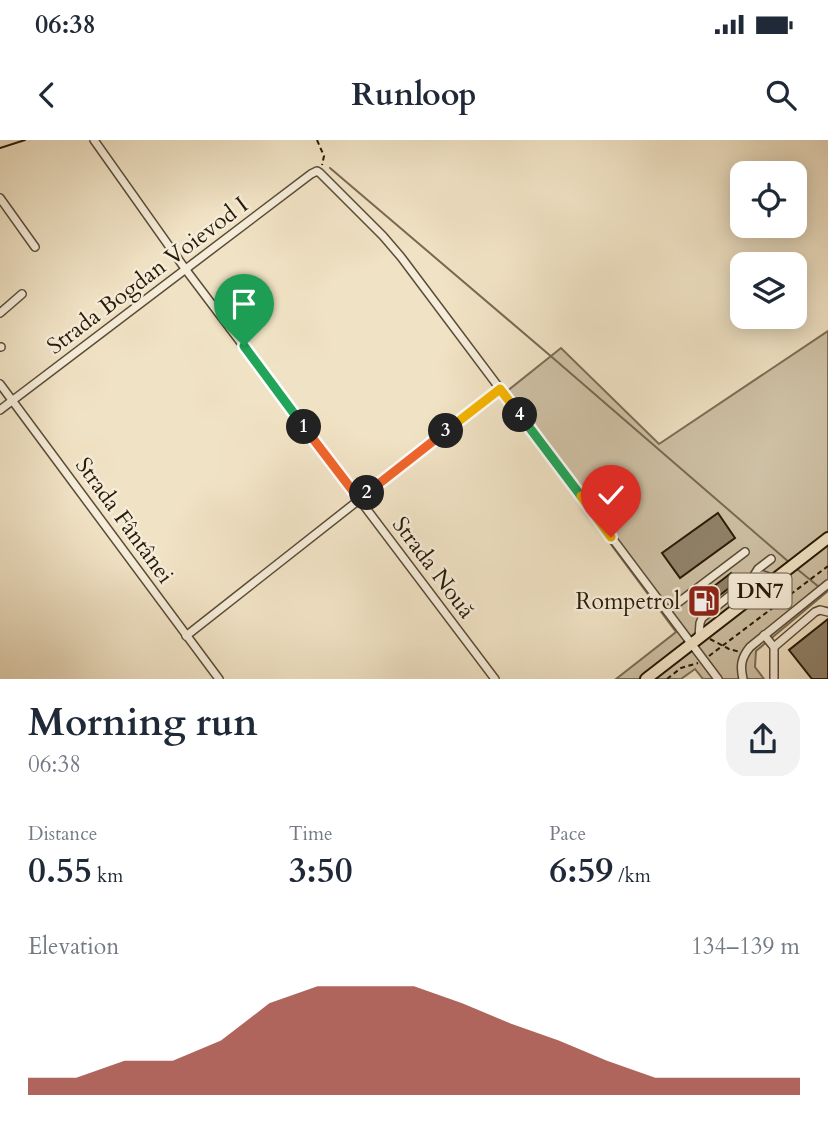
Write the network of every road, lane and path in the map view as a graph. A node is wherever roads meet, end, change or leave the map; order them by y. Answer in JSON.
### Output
{"nodes":[{"id":1,"x":93,"y":140,"type":"edge"},
{"id":2,"x":317,"y":140,"type":"edge"},
{"id":3,"x":317,"y":172,"type":"junction"},
{"id":4,"x":0,"y":198,"type":"edge"},
{"id":5,"x":35,"y":247,"type":"dead end"},
{"id":6,"x":186,"y":270,"type":"junction"},
{"id":7,"x":22,"y":294,"type":"dead end"},
{"id":8,"x":0,"y":313,"type":"edge"},
{"id":9,"x":0,"y":384,"type":"edge"},
{"id":10,"x":500,"y":389,"type":"junction"},
{"id":11,"x":13,"y":401,"type":"junction"},
{"id":12,"x":0,"y":410,"type":"edge"},
{"id":13,"x":359,"y":499,"type":"junction"},
{"id":14,"x":828,"y":538,"type":"edge"},
{"id":15,"x":744,"y":552,"type":"dead end"},
{"id":16,"x":771,"y":559,"type":"dead end"},
{"id":17,"x":828,"y":566,"type":"edge"},
{"id":18,"x":753,"y":577,"type":"junction"},
{"id":19,"x":775,"y":579,"type":"junction"},
{"id":20,"x":828,"y":584,"type":"edge"},
{"id":21,"x":667,"y":611,"type":"junction"},
{"id":22,"x":828,"y":611,"type":"edge"},
{"id":23,"x":764,"y":635,"type":"junction"},
{"id":24,"x":186,"y":636,"type":"junction"},
{"id":25,"x":698,"y":638,"type":"junction"},
{"id":26,"x":723,"y":645,"type":"junction"},
{"id":27,"x":774,"y":647,"type":"junction"},
{"id":28,"x":744,"y":654,"type":"junction"},
{"id":29,"x":703,"y":659,"type":"junction"},
{"id":30,"x":219,"y":679,"type":"edge"},
{"id":31,"x":495,"y":679,"type":"edge"},
{"id":32,"x":646,"y":679,"type":"edge"},
{"id":33,"x":667,"y":679,"type":"edge"},
{"id":34,"x":718,"y":679,"type":"edge"},
{"id":35,"x":743,"y":679,"type":"edge"},
{"id":36,"x":774,"y":679,"type":"edge"}],
"edges":[{"from":1,"to":6,"type":"street","name":"Strada Nouă"},
{"from":2,"to":3,"type":"path"},
{"from":3,"to":6,"type":"street","name":"Strada Bogdan Voievod I"},
{"from":3,"to":10,"type":"street"},
{"from":4,"to":5,"type":"street"},
{"from":6,"to":11,"type":"street","name":"Strada Bogdan Voievod I"},
{"from":6,"to":13,"type":"street","name":"Strada Nouă"},
{"from":7,"to":8,"type":"street"},
{"from":9,"to":11,"type":"street","name":"Strada Fântânei"},
{"from":10,"to":13,"type":"street"},
{"from":10,"to":21,"type":"street"},
{"from":11,"to":12,"type":"street","name":"Strada Bogdan Voievod I"},
{"from":11,"to":24,"type":"street","name":"Strada Fântânei"},
{"from":13,"to":24,"type":"street"},
{"from":13,"to":31,"type":"street","name":"Strada Nouă"},
{"from":14,"to":19,"type":"highway","number":"DN7"},
{"from":15,"to":21,"type":"street"},
{"from":16,"to":18,"type":"street"},
{"from":17,"to":26,"type":"path"},
{"from":18,"to":19,"type":"street"},
{"from":18,"to":25,"type":"street"},
{"from":19,"to":25,"type":"highway","number":"DN7"},
{"from":20,"to":23,"type":"street"},
{"from":21,"to":25,"type":"street"},
{"from":22,"to":27,"type":"street"},
{"from":23,"to":27,"type":"street"},
{"from":23,"to":28,"type":"street"},
{"from":24,"to":30,"type":"street","name":"Strada Fântânei"},
{"from":25,"to":26,"type":"path"},
{"from":25,"to":29,"type":"street"},
{"from":25,"to":32,"type":"highway","number":"DN7"},
{"from":26,"to":28,"type":"path"},
{"from":26,"to":29,"type":"path"},
{"from":27,"to":36,"type":"street"},
{"from":28,"to":35,"type":"street"},
{"from":29,"to":33,"type":"path"},
{"from":29,"to":34,"type":"street"}]}
